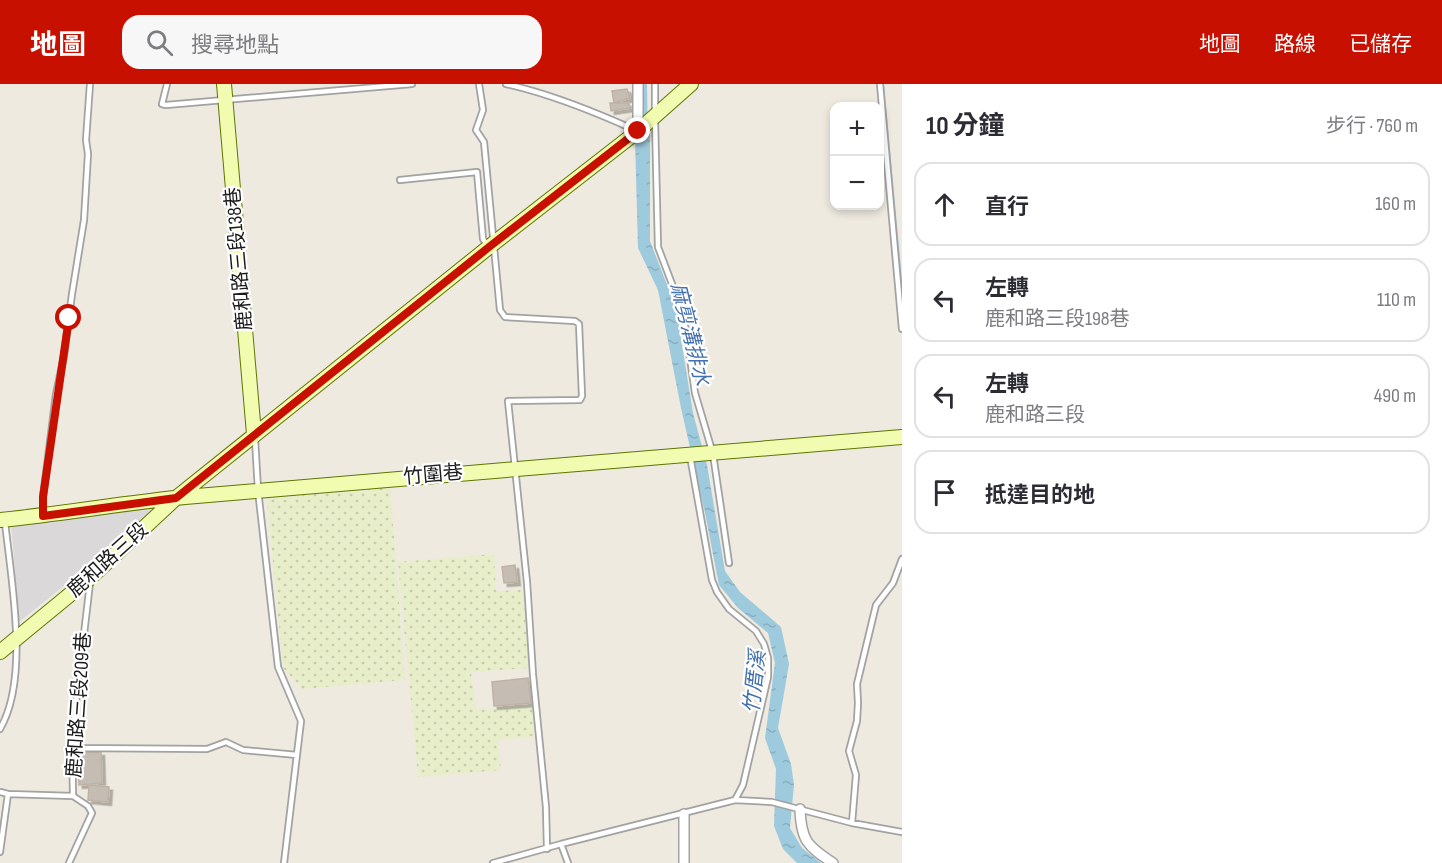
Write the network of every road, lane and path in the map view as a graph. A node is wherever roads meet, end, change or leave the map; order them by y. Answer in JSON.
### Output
{"nodes":[{"id":1,"x":90,"y":84,"type":"edge"},
{"id":2,"x":166,"y":84,"type":"edge"},
{"id":3,"x":224,"y":84,"type":"edge"},
{"id":4,"x":412,"y":84,"type":"edge"},
{"id":5,"x":479,"y":84,"type":"edge"},
{"id":6,"x":506,"y":84,"type":"edge"},
{"id":7,"x":638,"y":84,"type":"edge"},
{"id":8,"x":655,"y":84,"type":"edge"},
{"id":9,"x":691,"y":84,"type":"edge"},
{"id":10,"x":880,"y":84,"type":"edge"},
{"id":11,"x":225,"y":100,"type":"junction"},
{"id":12,"x":654,"y":116,"type":"junction"},
{"id":13,"x":638,"y":131,"type":"junction"},
{"id":14,"x":400,"y":180,"type":"dead end"},
{"id":15,"x":491,"y":245,"type":"junction"},
{"id":16,"x":902,"y":329,"type":"edge"},
{"id":17,"x":255,"y":434,"type":"junction"},
{"id":18,"x":902,"y":437,"type":"edge"},
{"id":19,"x":713,"y":454,"type":"junction"},
{"id":20,"x":690,"y":456,"type":"junction"},
{"id":21,"x":514,"y":468,"type":"junction"},
{"id":22,"x":258,"y":490,"type":"junction"},
{"id":23,"x":176,"y":498,"type":"junction"},
{"id":24,"x":43,"y":516,"type":"junction"},
{"id":25,"x":3,"y":520,"type":"edge"},
{"id":26,"x":902,"y":559,"type":"edge"},
{"id":27,"x":729,"y":563,"type":"dead end"},
{"id":28,"x":90,"y":578,"type":"junction"},
{"id":29,"x":16,"y":639,"type":"junction"},
{"id":30,"x":0,"y":652,"type":"edge"},
{"id":31,"x":0,"y":729,"type":"edge"},
{"id":32,"x":73,"y":748,"type":"junction"},
{"id":33,"x":297,"y":756,"type":"junction"},
{"id":34,"x":0,"y":792,"type":"edge"},
{"id":35,"x":8,"y":794,"type":"junction"},
{"id":36,"x":74,"y":796,"type":"junction"},
{"id":37,"x":735,"y":800,"type":"junction"},
{"id":38,"x":800,"y":809,"type":"junction"},
{"id":39,"x":684,"y":814,"type":"junction"},
{"id":40,"x":852,"y":823,"type":"junction"},
{"id":41,"x":902,"y":832,"type":"edge"},
{"id":42,"x":561,"y":844,"type":"junction"},
{"id":43,"x":547,"y":849,"type":"junction"},
{"id":44,"x":0,"y":852,"type":"edge"},
{"id":45,"x":69,"y":863,"type":"edge"},
{"id":46,"x":284,"y":863,"type":"edge"},
{"id":47,"x":494,"y":863,"type":"edge"},
{"id":48,"x":568,"y":863,"type":"edge"},
{"id":49,"x":684,"y":863,"type":"edge"},
{"id":50,"x":832,"y":863,"type":"edge"}],
"edges":[{"from":1,"to":24,"type":"lane"},
{"from":2,"to":11,"type":"lane"},
{"from":3,"to":11,"type":"street","name":"鹿和路三段138巷"},
{"from":4,"to":11,"type":"lane"},
{"from":5,"to":15,"type":"lane"},
{"from":6,"to":13,"type":"lane"},
{"from":7,"to":13,"type":"street"},
{"from":8,"to":12,"type":"lane"},
{"from":9,"to":12,"type":"street","name":"鹿和路三段"},
{"from":10,"to":16,"type":"lane"},
{"from":11,"to":17,"type":"street","name":"鹿和路三段138巷"},
{"from":12,"to":13,"type":"street","name":"鹿和路三段"},
{"from":12,"to":19,"type":"lane"},
{"from":13,"to":15,"type":"street","name":"鹿和路三段"},
{"from":14,"to":15,"type":"lane"},
{"from":15,"to":17,"type":"street","name":"鹿和路三段"},
{"from":15,"to":21,"type":"lane"},
{"from":17,"to":22,"type":"lane"},
{"from":17,"to":23,"type":"street","name":"鹿和路三段"},
{"from":18,"to":19,"type":"street","name":"竹圍巷"},
{"from":19,"to":20,"type":"street","name":"竹圍巷"},
{"from":19,"to":27,"type":"lane"},
{"from":20,"to":21,"type":"street","name":"竹圍巷"},
{"from":20,"to":37,"type":"lane"},
{"from":21,"to":22,"type":"street","name":"竹圍巷"},
{"from":21,"to":43,"type":"lane"},
{"from":22,"to":23,"type":"street","name":"竹圍巷"},
{"from":22,"to":33,"type":"lane"},
{"from":23,"to":24,"type":"street","name":"竹圍巷"},
{"from":23,"to":28,"type":"street","name":"鹿和路三段"},
{"from":24,"to":25,"type":"street","name":"竹圍巷"},
{"from":25,"to":29,"type":"lane"},
{"from":26,"to":40,"type":"lane"},
{"from":28,"to":29,"type":"street","name":"鹿和路三段"},
{"from":28,"to":32,"type":"lane","name":"鹿和路三段209巷"},
{"from":29,"to":30,"type":"street","name":"鹿和路三段"},
{"from":29,"to":31,"type":"lane"},
{"from":32,"to":33,"type":"lane"},
{"from":32,"to":36,"type":"lane","name":"鹿和路三段209巷"},
{"from":33,"to":46,"type":"lane"},
{"from":34,"to":35,"type":"lane"},
{"from":35,"to":36,"type":"lane"},
{"from":35,"to":44,"type":"lane"},
{"from":36,"to":45,"type":"lane"},
{"from":37,"to":38,"type":"lane"},
{"from":37,"to":39,"type":"lane"},
{"from":38,"to":40,"type":"lane"},
{"from":38,"to":50,"type":"street"},
{"from":39,"to":42,"type":"lane"},
{"from":39,"to":49,"type":"street"},
{"from":40,"to":41,"type":"lane"},
{"from":42,"to":43,"type":"lane"},
{"from":42,"to":48,"type":"lane"},
{"from":43,"to":47,"type":"lane"}]}
